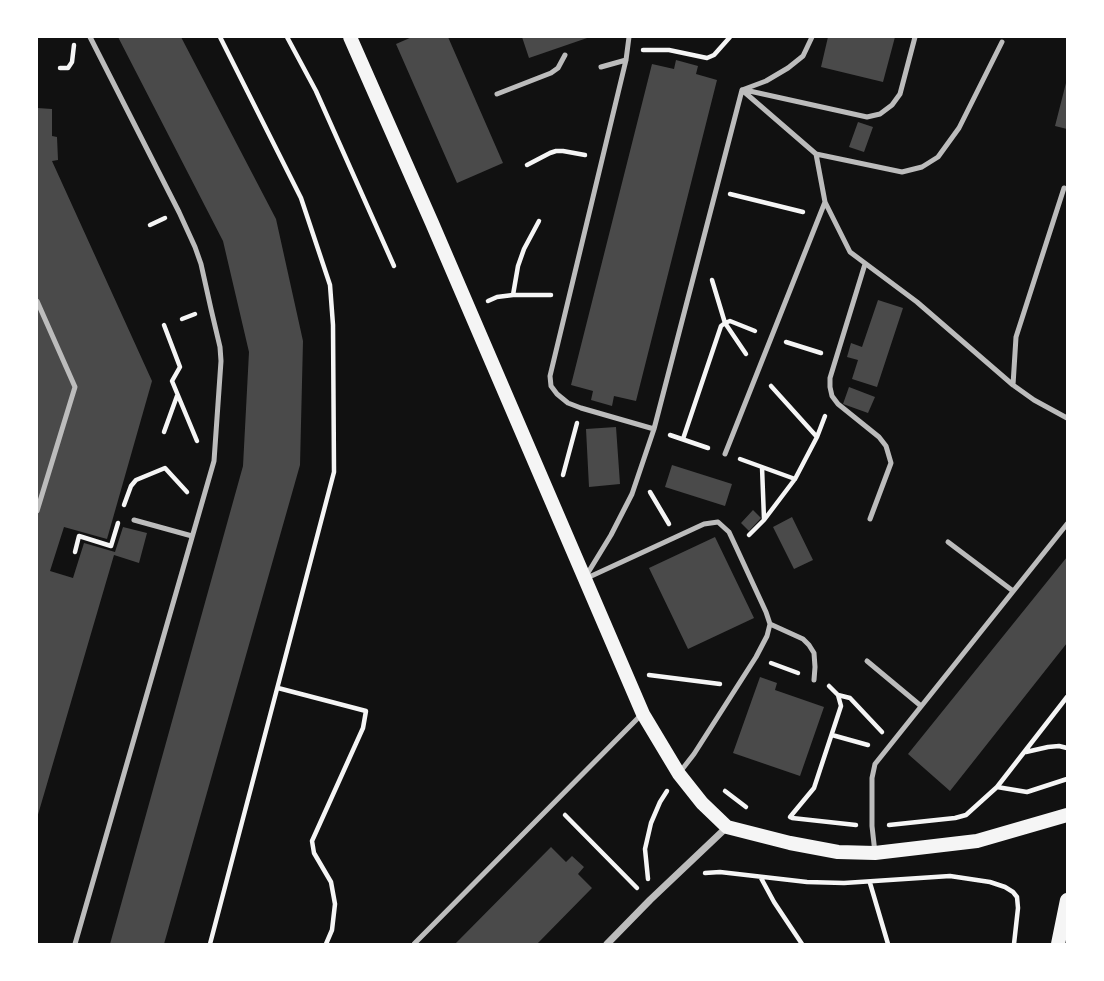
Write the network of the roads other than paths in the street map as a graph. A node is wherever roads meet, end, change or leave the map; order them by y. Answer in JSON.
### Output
{"nodes":[{"id":1,"x":90,"y":37,"type":"edge"},
{"id":2,"x":350,"y":37,"type":"edge"},
{"id":3,"x":629,"y":37,"type":"edge"},
{"id":4,"x":812,"y":37,"type":"edge"},
{"id":5,"x":915,"y":37,"type":"edge"},
{"id":6,"x":1002,"y":42,"type":"dead end"},
{"id":7,"x":565,"y":55,"type":"dead end"},
{"id":8,"x":626,"y":60,"type":"junction"},
{"id":9,"x":601,"y":67,"type":"dead end"},
{"id":10,"x":742,"y":90,"type":"junction"},
{"id":11,"x":497,"y":94,"type":"dead end"},
{"id":12,"x":816,"y":154,"type":"junction"},
{"id":13,"x":1064,"y":188,"type":"dead end"},
{"id":14,"x":825,"y":202,"type":"junction"},
{"id":15,"x":865,"y":264,"type":"junction"},
{"id":16,"x":37,"y":301,"type":"edge"},
{"id":17,"x":1013,"y":385,"type":"junction"},
{"id":18,"x":1067,"y":418,"type":"edge"},
{"id":19,"x":654,"y":429,"type":"junction"},
{"id":20,"x":725,"y":454,"type":"road end"},
{"id":21,"x":37,"y":511,"type":"edge"},
{"id":22,"x":870,"y":519,"type":"dead end"},
{"id":23,"x":134,"y":520,"type":"dead end"},
{"id":24,"x":1067,"y":524,"type":"edge"},
{"id":25,"x":192,"y":536,"type":"junction"},
{"id":26,"x":948,"y":542,"type":"dead end"},
{"id":27,"x":584,"y":579,"type":"junction"},
{"id":28,"x":1013,"y":591,"type":"junction"},
{"id":29,"x":770,"y":624,"type":"junction"},
{"id":30,"x":867,"y":662,"type":"dead end"},
{"id":31,"x":814,"y":680,"type":"road end"},
{"id":32,"x":921,"y":706,"type":"junction"},
{"id":33,"x":643,"y":714,"type":"junction"},
{"id":34,"x":679,"y":774,"type":"junction"},
{"id":35,"x":1067,"y":815,"type":"edge"},
{"id":36,"x":727,"y":827,"type":"junction"},
{"id":37,"x":874,"y":853,"type":"junction"},
{"id":38,"x":1067,"y":900,"type":"edge"},
{"id":39,"x":75,"y":944,"type":"edge"},
{"id":40,"x":414,"y":944,"type":"edge"},
{"id":41,"x":607,"y":944,"type":"edge"},
{"id":42,"x":1058,"y":944,"type":"edge"}],
"edges":[{"from":1,"to":25,"type":"lane"},
{"from":2,"to":27,"type":"main road"},
{"from":3,"to":8,"type":"lane"},
{"from":4,"to":10,"type":"lane"},
{"from":5,"to":10,"type":"lane"},
{"from":6,"to":12,"type":"lane"},
{"from":7,"to":11,"type":"lane"},
{"from":8,"to":9,"type":"lane"},
{"from":8,"to":19,"type":"lane"},
{"from":10,"to":12,"type":"lane"},
{"from":10,"to":19,"type":"lane"},
{"from":12,"to":14,"type":"lane"},
{"from":13,"to":17,"type":"lane"},
{"from":14,"to":15,"type":"lane"},
{"from":14,"to":20,"type":"lane"},
{"from":15,"to":17,"type":"lane"},
{"from":15,"to":22,"type":"lane"},
{"from":16,"to":21,"type":"lane"},
{"from":17,"to":18,"type":"lane"},
{"from":19,"to":27,"type":"lane"},
{"from":23,"to":25,"type":"lane"},
{"from":24,"to":28,"type":"lane"},
{"from":25,"to":39,"type":"lane"},
{"from":26,"to":28,"type":"lane"},
{"from":27,"to":29,"type":"lane"},
{"from":27,"to":33,"type":"main road"},
{"from":28,"to":32,"type":"lane"},
{"from":29,"to":31,"type":"lane"},
{"from":29,"to":34,"type":"lane"},
{"from":30,"to":32,"type":"lane"},
{"from":32,"to":37,"type":"lane"},
{"from":33,"to":34,"type":"main road"},
{"from":33,"to":40,"type":"lane"},
{"from":34,"to":36,"type":"main road"},
{"from":35,"to":37,"type":"main road"},
{"from":36,"to":37,"type":"main road"},
{"from":36,"to":41,"type":"street"},
{"from":38,"to":42,"type":"main road"}]}
